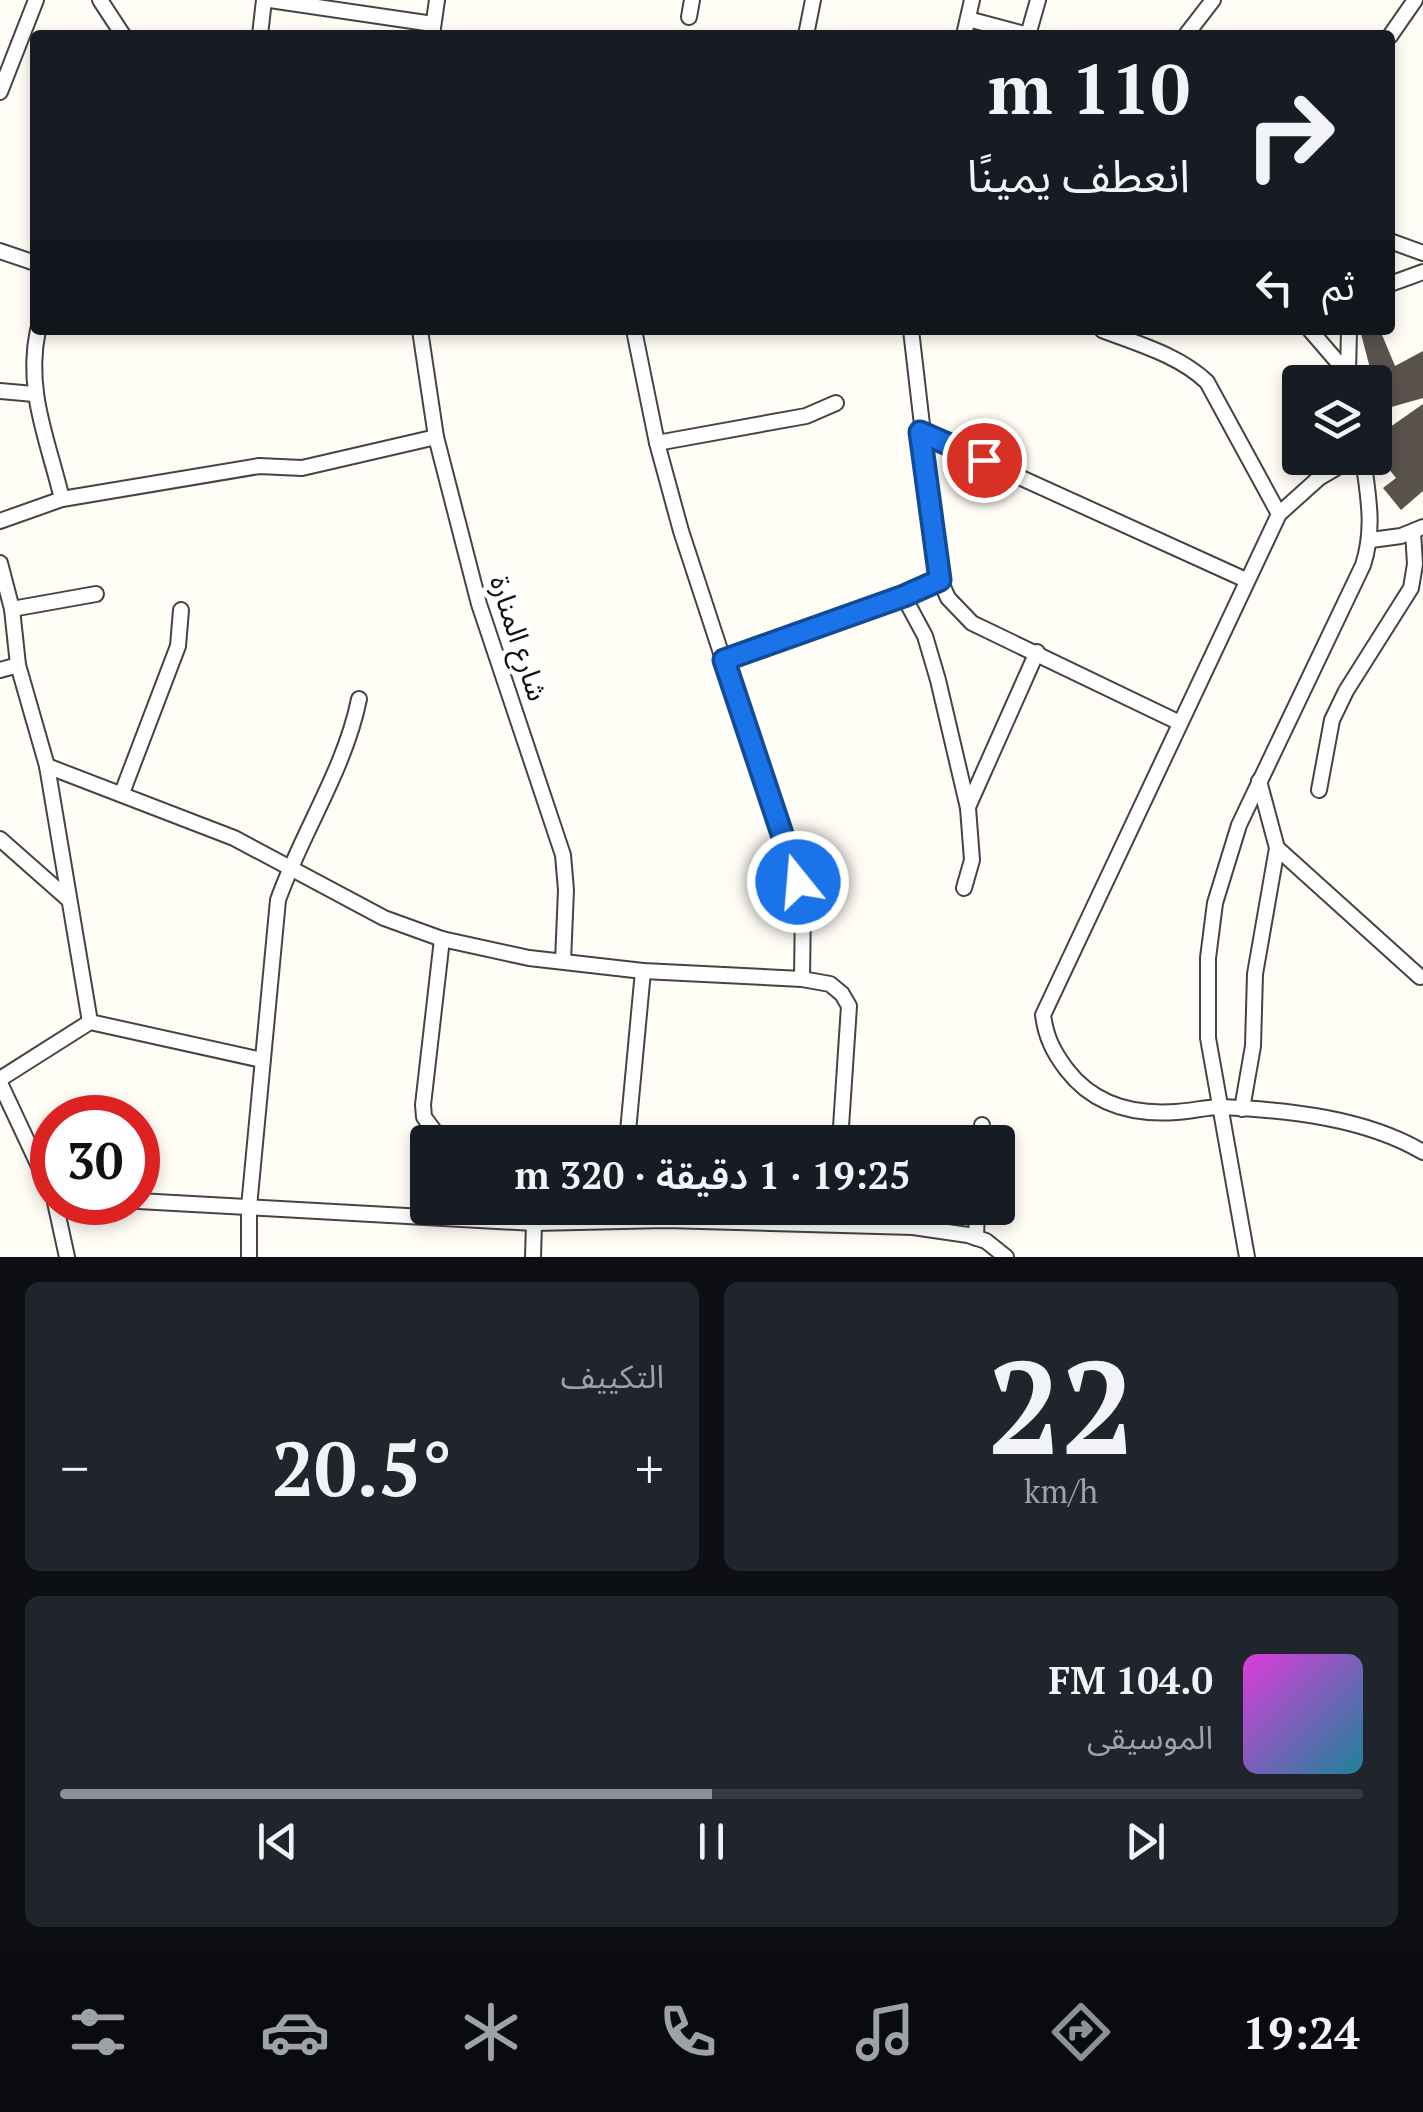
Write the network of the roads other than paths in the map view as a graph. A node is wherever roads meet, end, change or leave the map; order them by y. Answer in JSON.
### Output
{"nodes":[{"id":1,"x":36,"y":0,"type":"edge"},
{"id":2,"x":100,"y":0,"type":"edge"},
{"id":3,"x":267,"y":0,"type":"edge"},
{"id":4,"x":437,"y":0,"type":"edge"},
{"id":5,"x":692,"y":0,"type":"edge"},
{"id":6,"x":812,"y":0,"type":"edge"},
{"id":7,"x":972,"y":0,"type":"edge"},
{"id":8,"x":1038,"y":0,"type":"edge"},
{"id":9,"x":1213,"y":0,"type":"edge"},
{"id":10,"x":1415,"y":0,"type":"edge"},
{"id":11,"x":340,"y":5,"type":"edge"},
{"id":12,"x":690,"y":17,"type":"dead end"},
{"id":13,"x":968,"y":19,"type":"junction"},
{"id":14,"x":432,"y":29,"type":"edge"},
{"id":15,"x":120,"y":30,"type":"edge"},
{"id":16,"x":261,"y":30,"type":"edge"},
{"id":17,"x":807,"y":30,"type":"edge"},
{"id":18,"x":965,"y":30,"type":"edge"},
{"id":19,"x":1009,"y":30,"type":"edge"},
{"id":20,"x":1029,"y":30,"type":"edge"},
{"id":21,"x":1190,"y":30,"type":"edge"},
{"id":22,"x":1394,"y":30,"type":"edge"},
{"id":23,"x":0,"y":92,"type":"edge"},
{"id":24,"x":1395,"y":243,"type":"edge"},
{"id":25,"x":0,"y":252,"type":"edge"},
{"id":26,"x":1423,"y":253,"type":"edge"},
{"id":27,"x":30,"y":262,"type":"edge"},
{"id":28,"x":1423,"y":272,"type":"edge"},
{"id":29,"x":1395,"y":282,"type":"edge"},
{"id":30,"x":37,"y":335,"type":"edge"},
{"id":31,"x":421,"y":335,"type":"edge"},
{"id":32,"x":635,"y":335,"type":"edge"},
{"id":33,"x":911,"y":335,"type":"edge"},
{"id":34,"x":1114,"y":335,"type":"edge"},
{"id":35,"x":1314,"y":335,"type":"edge"},
{"id":36,"x":1348,"y":335,"type":"edge"},
{"id":37,"x":1338,"y":365,"type":"edge"},
{"id":38,"x":1349,"y":365,"type":"edge"},
{"id":39,"x":0,"y":391,"type":"edge"},
{"id":40,"x":34,"y":394,"type":"junction"},
{"id":41,"x":836,"y":403,"type":"dead end"},
{"id":42,"x":920,"y":432,"type":"junction"},
{"id":43,"x":436,"y":437,"type":"junction"},
{"id":44,"x":657,"y":442,"type":"junction"},
{"id":45,"x":1324,"y":475,"type":"edge"},
{"id":46,"x":1365,"y":475,"type":"edge"},
{"id":47,"x":62,"y":499,"type":"junction"},
{"id":48,"x":1280,"y":514,"type":"junction"},
{"id":49,"x":0,"y":521,"type":"edge"},
{"id":50,"x":1418,"y":529,"type":"edge"},
{"id":51,"x":1371,"y":540,"type":"junction"},
{"id":52,"x":0,"y":563,"type":"edge"},
{"id":53,"x":940,"y":580,"type":"junction"},
{"id":54,"x":1246,"y":580,"type":"junction"},
{"id":55,"x":96,"y":594,"type":"dead end"},
{"id":56,"x":904,"y":596,"type":"junction"},
{"id":57,"x":12,"y":609,"type":"junction"},
{"id":58,"x":181,"y":610,"type":"dead end"},
{"id":59,"x":1037,"y":652,"type":"junction"},
{"id":60,"x":724,"y":660,"type":"junction"},
{"id":61,"x":18,"y":664,"type":"junction"},
{"id":62,"x":0,"y":670,"type":"edge"},
{"id":63,"x":359,"y":699,"type":"dead end"},
{"id":64,"x":1180,"y":723,"type":"junction"},
{"id":65,"x":47,"y":766,"type":"junction"},
{"id":66,"x":1259,"y":782,"type":"junction"},
{"id":67,"x":1319,"y":790,"type":"dead end"},
{"id":68,"x":122,"y":793,"type":"junction"},
{"id":69,"x":968,"y":808,"type":"junction"},
{"id":70,"x":0,"y":839,"type":"edge"},
{"id":71,"x":1278,"y":848,"type":"junction"},
{"id":72,"x":290,"y":866,"type":"junction"},
{"id":73,"x":964,"y":888,"type":"dead end"},
{"id":74,"x":68,"y":899,"type":"junction"},
{"id":75,"x":442,"y":939,"type":"junction"},
{"id":76,"x":563,"y":961,"type":"junction"},
{"id":77,"x":642,"y":971,"type":"junction"},
{"id":78,"x":1420,"y":977,"type":"dead end"},
{"id":79,"x":802,"y":979,"type":"junction"},
{"id":80,"x":90,"y":1022,"type":"junction"},
{"id":81,"x":262,"y":1060,"type":"junction"},
{"id":82,"x":0,"y":1081,"type":"edge"},
{"id":83,"x":1218,"y":1107,"type":"junction"},
{"id":84,"x":1242,"y":1109,"type":"junction"},
{"id":85,"x":430,"y":1125,"type":"edge"},
{"id":86,"x":629,"y":1125,"type":"edge"},
{"id":87,"x":841,"y":1125,"type":"edge"},
{"id":88,"x":30,"y":1146,"type":"edge"},
{"id":89,"x":1423,"y":1152,"type":"edge"},
{"id":90,"x":160,"y":1203,"type":"edge"},
{"id":91,"x":249,"y":1207,"type":"junction"},
{"id":92,"x":410,"y":1216,"type":"edge"},
{"id":93,"x":60,"y":1225,"type":"edge"},
{"id":94,"x":534,"y":1225,"type":"edge"},
{"id":95,"x":874,"y":1225,"type":"edge"},
{"id":96,"x":976,"y":1225,"type":"edge"},
{"id":97,"x":976,"y":1238,"type":"junction"},
{"id":98,"x":67,"y":1257,"type":"edge"},
{"id":99,"x":249,"y":1257,"type":"edge"},
{"id":100,"x":533,"y":1257,"type":"edge"},
{"id":101,"x":1006,"y":1257,"type":"edge"},
{"id":102,"x":1247,"y":1257,"type":"edge"}],
"edges":[{"from":1,"to":23,"type":"street"},
{"from":2,"to":15,"type":"street"},
{"from":3,"to":11,"type":"street"},
{"from":3,"to":16,"type":"street"},
{"from":4,"to":14,"type":"street"},
{"from":5,"to":12,"type":"street"},
{"from":6,"to":17,"type":"street"},
{"from":7,"to":13,"type":"street"},
{"from":8,"to":20,"type":"street"},
{"from":9,"to":21,"type":"street"},
{"from":10,"to":22,"type":"street"},
{"from":11,"to":14,"type":"street"},
{"from":13,"to":18,"type":"street"},
{"from":13,"to":19,"type":"street"},
{"from":24,"to":26,"type":"street"},
{"from":25,"to":27,"type":"street"},
{"from":28,"to":29,"type":"street"},
{"from":30,"to":40,"type":"street"},
{"from":31,"to":43,"type":"street","name":"شارع المنارة"},
{"from":32,"to":44,"type":"street"},
{"from":33,"to":42,"type":"street"},
{"from":34,"to":48,"type":"street"},
{"from":35,"to":37,"type":"street"},
{"from":36,"to":38,"type":"street"},
{"from":39,"to":40,"type":"street"},
{"from":40,"to":47,"type":"street"},
{"from":41,"to":44,"type":"street"},
{"from":42,"to":53,"type":"street"},
{"from":42,"to":54,"type":"street"},
{"from":43,"to":47,"type":"street"},
{"from":43,"to":76,"type":"street","name":"شارع المنارة"},
{"from":44,"to":60,"type":"street"},
{"from":45,"to":48,"type":"street"},
{"from":46,"to":51,"type":"street"},
{"from":47,"to":49,"type":"street"},
{"from":48,"to":54,"type":"street"},
{"from":50,"to":51,"type":"street"},
{"from":50,"to":67,"type":"street"},
{"from":51,"to":66,"type":"street"},
{"from":52,"to":57,"type":"street"},
{"from":53,"to":56,"type":"street"},
{"from":53,"to":59,"type":"street"},
{"from":54,"to":64,"type":"street"},
{"from":55,"to":57,"type":"street"},
{"from":56,"to":60,"type":"street"},
{"from":56,"to":69,"type":"street"},
{"from":57,"to":61,"type":"street"},
{"from":58,"to":68,"type":"street"},
{"from":59,"to":64,"type":"street"},
{"from":59,"to":69,"type":"street"},
{"from":60,"to":79,"type":"street"},
{"from":61,"to":62,"type":"street"},
{"from":61,"to":65,"type":"street"},
{"from":63,"to":72,"type":"street"},
{"from":64,"to":83,"type":"street"},
{"from":65,"to":68,"type":"street"},
{"from":65,"to":74,"type":"street"},
{"from":66,"to":71,"type":"street"},
{"from":66,"to":83,"type":"street"},
{"from":68,"to":72,"type":"street"},
{"from":69,"to":73,"type":"street"},
{"from":70,"to":74,"type":"street"},
{"from":71,"to":78,"type":"street"},
{"from":71,"to":84,"type":"street"},
{"from":72,"to":75,"type":"street"},
{"from":72,"to":81,"type":"street"},
{"from":74,"to":80,"type":"street"},
{"from":75,"to":76,"type":"street"},
{"from":75,"to":85,"type":"street"},
{"from":76,"to":77,"type":"street"},
{"from":77,"to":79,"type":"street"},
{"from":77,"to":86,"type":"street"},
{"from":79,"to":87,"type":"street"},
{"from":80,"to":81,"type":"street"},
{"from":80,"to":82,"type":"street"},
{"from":81,"to":91,"type":"street"},
{"from":82,"to":88,"type":"street"},
{"from":83,"to":84,"type":"street"},
{"from":83,"to":102,"type":"street"},
{"from":84,"to":89,"type":"street"},
{"from":90,"to":91,"type":"street"},
{"from":91,"to":92,"type":"street"},
{"from":91,"to":99,"type":"street"},
{"from":93,"to":98,"type":"street"},
{"from":94,"to":100,"type":"street"},
{"from":95,"to":97,"type":"street"},
{"from":96,"to":97,"type":"street"},
{"from":97,"to":101,"type":"street"}]}
